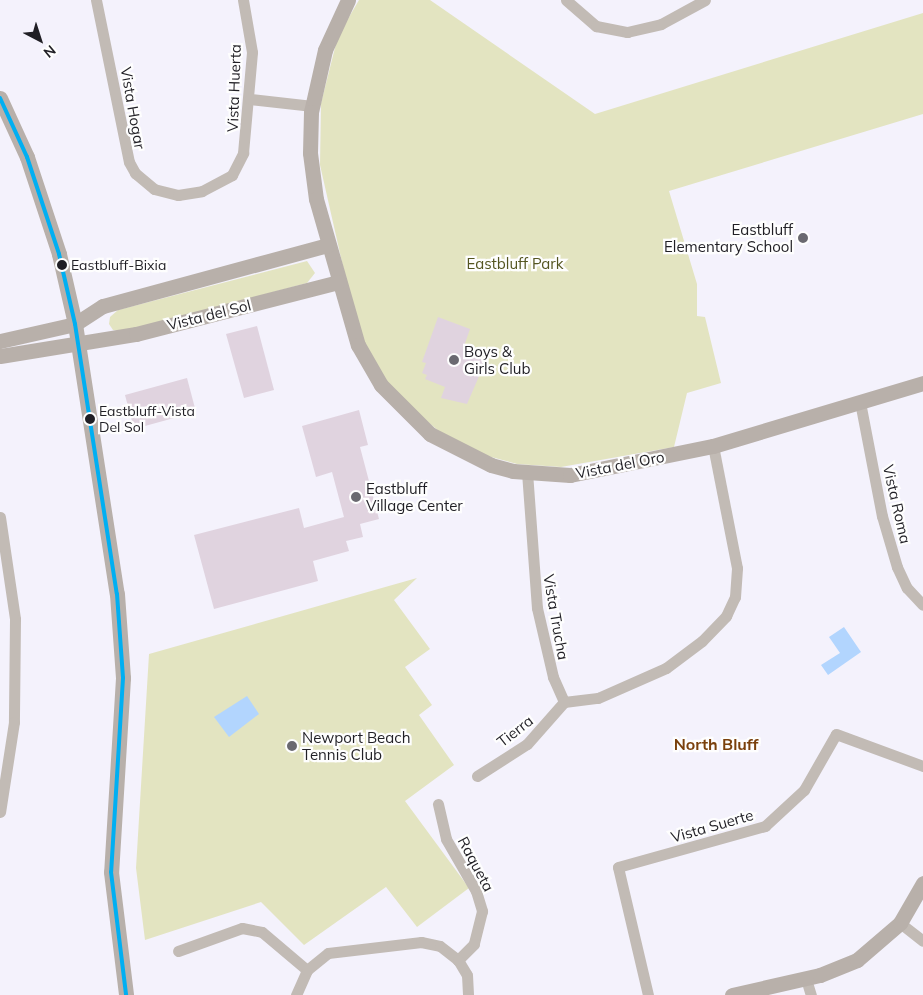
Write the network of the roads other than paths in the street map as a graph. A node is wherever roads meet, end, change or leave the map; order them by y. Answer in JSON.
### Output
{"nodes":[{"id":1,"x":96,"y":0,"type":"edge"},
{"id":2,"x":243,"y":0,"type":"edge"},
{"id":3,"x":348,"y":0,"type":"edge"},
{"id":4,"x":566,"y":0,"type":"edge"},
{"id":5,"x":705,"y":0,"type":"edge"},
{"id":6,"x":0,"y":98,"type":"edge"},
{"id":7,"x":250,"y":99,"type":"junction"},
{"id":8,"x":313,"y":106,"type":"junction"},
{"id":9,"x":232,"y":174,"type":"joint"},
{"id":10,"x":328,"y":245,"type":"junction"},
{"id":11,"x":338,"y":282,"type":"junction"},
{"id":12,"x":75,"y":324,"type":"junction"},
{"id":13,"x":0,"y":341,"type":"edge"},
{"id":14,"x":78,"y":341,"type":"junction"},
{"id":15,"x":0,"y":356,"type":"edge"},
{"id":16,"x":923,"y":383,"type":"edge"},
{"id":17,"x":860,"y":402,"type":"junction"},
{"id":18,"x":713,"y":446,"type":"junction"},
{"id":19,"x":526,"y":472,"type":"junction"},
{"id":20,"x":0,"y":517,"type":"edge"},
{"id":21,"x":923,"y":604,"type":"edge"},
{"id":22,"x":564,"y":702,"type":"junction"},
{"id":23,"x":923,"y":766,"type":"edge"},
{"id":24,"x":477,"y":776,"type":"dead end"},
{"id":25,"x":438,"y":804,"type":"dead end"},
{"id":26,"x":0,"y":812,"type":"edge"},
{"id":27,"x":923,"y":882,"type":"edge"},
{"id":28,"x":900,"y":923,"type":"junction"},
{"id":29,"x":923,"y":941,"type":"edge"},
{"id":30,"x":178,"y":952,"type":"dead end"},
{"id":31,"x":458,"y":960,"type":"junction"},
{"id":32,"x":307,"y":970,"type":"junction"},
{"id":33,"x":806,"y":979,"type":"junction"},
{"id":34,"x":126,"y":995,"type":"edge"},
{"id":35,"x":296,"y":995,"type":"edge"},
{"id":36,"x":468,"y":995,"type":"edge"},
{"id":37,"x":648,"y":995,"type":"edge"},
{"id":38,"x":732,"y":995,"type":"edge"},
{"id":39,"x":812,"y":995,"type":"edge"}],
"edges":[{"from":1,"to":9,"type":"street","name":"Vista Hogar"},
{"from":2,"to":7,"type":"street","name":"Vista Huerta"},
{"from":3,"to":8,"type":"street","name":"Vista del Oro"},
{"from":4,"to":5,"type":"street"},
{"from":6,"to":12,"type":"street"},
{"from":7,"to":8,"type":"street"},
{"from":7,"to":9,"type":"street","name":"Vista Huerta"},
{"from":8,"to":10,"type":"street","name":"Vista del Oro"},
{"from":10,"to":11,"type":"street","name":"Vista del Oro"},
{"from":10,"to":12,"type":"street"},
{"from":11,"to":14,"type":"street","name":"Vista del Sol"},
{"from":11,"to":19,"type":"street","name":"Vista del Oro"},
{"from":12,"to":13,"type":"street"},
{"from":12,"to":14,"type":"street"},
{"from":14,"to":15,"type":"street","name":"Vista del Sol"},
{"from":14,"to":34,"type":"street"},
{"from":16,"to":17,"type":"street","name":"Vista del Oro"},
{"from":17,"to":18,"type":"street","name":"Vista del Oro"},
{"from":17,"to":21,"type":"street","name":"Vista Roma"},
{"from":18,"to":19,"type":"street","name":"Vista del Oro"},
{"from":18,"to":22,"type":"street"},
{"from":19,"to":22,"type":"street","name":"Vista Trucha"},
{"from":20,"to":26,"type":"street"},
{"from":22,"to":24,"type":"street","name":"Tierra"},
{"from":23,"to":37,"type":"street","name":"Vista Suerte"},
{"from":25,"to":31,"type":"street","name":"Raqueta"},
{"from":27,"to":28,"type":"street"},
{"from":28,"to":29,"type":"street"},
{"from":28,"to":33,"type":"street"},
{"from":30,"to":32,"type":"street"},
{"from":31,"to":32,"type":"street"},
{"from":31,"to":36,"type":"street"},
{"from":32,"to":35,"type":"street"},
{"from":33,"to":38,"type":"street"},
{"from":33,"to":39,"type":"street"}]}
